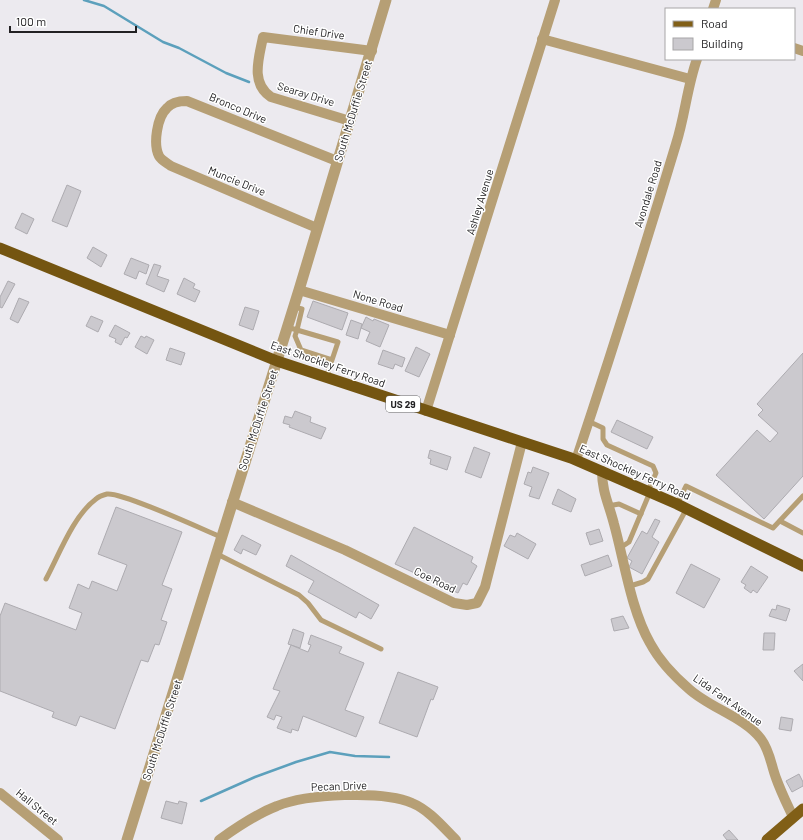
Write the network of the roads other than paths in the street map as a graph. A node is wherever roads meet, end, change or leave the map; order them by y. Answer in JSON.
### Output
{"nodes":[{"id":1,"x":386,"y":0,"type":"edge"},
{"id":2,"x":555,"y":0,"type":"edge"},
{"id":3,"x":263,"y":37,"type":"joint"},
{"id":4,"x":542,"y":39,"type":"junction"},
{"id":5,"x":372,"y":51,"type":"junction"},
{"id":6,"x":697,"y":60,"type":"edge"},
{"id":7,"x":690,"y":79,"type":"junction"},
{"id":8,"x":350,"y":121,"type":"junction"},
{"id":9,"x":156,"y":147,"type":"joint"},
{"id":10,"x":337,"y":161,"type":"junction"},
{"id":11,"x":318,"y":228,"type":"junction"},
{"id":12,"x":0,"y":248,"type":"edge"},
{"id":13,"x":299,"y":290,"type":"junction"},
{"id":14,"x":292,"y":328,"type":"junction"},
{"id":15,"x":317,"y":335,"type":"junction"},
{"id":16,"x":450,"y":335,"type":"junction"},
{"id":17,"x":315,"y":342,"type":"dead end"},
{"id":18,"x":332,"y":360,"type":"junction"},
{"id":19,"x":276,"y":361,"type":"junction"},
{"id":20,"x":326,"y":378,"type":"junction"},
{"id":21,"x":426,"y":411,"type":"junction"},
{"id":22,"x":588,"y":421,"type":"junction"},
{"id":23,"x":522,"y":442,"type":"junction"},
{"id":24,"x":576,"y":460,"type":"junction"},
{"id":25,"x":602,"y":471,"type":"junction"},
{"id":26,"x":649,"y":492,"type":"junction"},
{"id":27,"x":803,"y":496,"type":"edge"},
{"id":28,"x":232,"y":502,"type":"junction"},
{"id":29,"x":608,"y":506,"type":"junction"},
{"id":30,"x":682,"y":506,"type":"junction"},
{"id":31,"x":641,"y":514,"type":"junction"},
{"id":32,"x":780,"y":521,"type":"junction"},
{"id":33,"x":803,"y":533,"type":"edge"},
{"id":34,"x":221,"y":537,"type":"junction"},
{"id":35,"x":620,"y":548,"type":"junction"},
{"id":36,"x":216,"y":554,"type":"junction"},
{"id":37,"x":803,"y":566,"type":"edge"},
{"id":38,"x":46,"y":579,"type":"dead end"},
{"id":39,"x":630,"y":586,"type":"junction"},
{"id":40,"x":381,"y":649,"type":"dead end"},
{"id":41,"x":2,"y":798,"type":"edge"},
{"id":42,"x":803,"y":809,"type":"edge"},
{"id":43,"x":793,"y":817,"type":"junction"},
{"id":44,"x":58,"y":840,"type":"edge"},
{"id":45,"x":127,"y":840,"type":"edge"},
{"id":46,"x":219,"y":840,"type":"edge"},
{"id":47,"x":456,"y":840,"type":"edge"},
{"id":48,"x":767,"y":840,"type":"edge"}],
"edges":[{"from":1,"to":5,"type":"street","name":"South McDuffie Street"},
{"from":2,"to":4,"type":"street","name":"Ashley Avenue"},
{"from":3,"to":5,"type":"street","name":"Chief Drive"},
{"from":3,"to":8,"type":"street","name":"Searay Drive"},
{"from":4,"to":7,"type":"street"},
{"from":4,"to":16,"type":"street","name":"Ashley Avenue"},
{"from":5,"to":8,"type":"street","name":"South McDuffie Street"},
{"from":6,"to":7,"type":"street","name":"Avondale Road"},
{"from":7,"to":22,"type":"street","name":"Avondale Road"},
{"from":8,"to":10,"type":"street","name":"South McDuffie Street"},
{"from":9,"to":10,"type":"street","name":"Bronco Drive"},
{"from":9,"to":11,"type":"street","name":"Muncie Drive"},
{"from":10,"to":11,"type":"street","name":"South McDuffie Street"},
{"from":11,"to":13,"type":"street","name":"South McDuffie Street"},
{"from":12,"to":19,"type":"highway","name":"East Shockley Ferry Road","number":"US 29"},
{"from":13,"to":14,"type":"street","name":"South McDuffie Street"},
{"from":13,"to":16,"type":"street","name":"None Road"},
{"from":14,"to":15,"type":"lane"},
{"from":14,"to":18,"type":"lane"},
{"from":14,"to":19,"type":"street","name":"South McDuffie Street"},
{"from":15,"to":17,"type":"lane"},
{"from":15,"to":18,"type":"lane"},
{"from":16,"to":21,"type":"street","name":"Ashley Avenue"},
{"from":18,"to":20,"type":"lane"},
{"from":19,"to":20,"type":"highway","name":"East Shockley Ferry Road","number":"US 29"},
{"from":19,"to":28,"type":"street","name":"South McDuffie Street"},
{"from":20,"to":21,"type":"highway","name":"East Shockley Ferry Road","number":"US 29"},
{"from":21,"to":23,"type":"highway","name":"East Shockley Ferry Road","number":"US 29"},
{"from":22,"to":24,"type":"street","name":"Avondale Road"},
{"from":22,"to":26,"type":"lane"},
{"from":23,"to":24,"type":"highway","name":"East Shockley Ferry Road","number":"US 29"},
{"from":23,"to":28,"type":"street","name":"Coe Road"},
{"from":24,"to":25,"type":"highway","name":"East Shockley Ferry Road","number":"US 29"},
{"from":25,"to":26,"type":"highway","name":"East Shockley Ferry Road","number":"US 29"},
{"from":25,"to":29,"type":"street","name":"Lida Fant Avenue"},
{"from":26,"to":30,"type":"highway","name":"East Shockley Ferry Road","number":"US 29"},
{"from":26,"to":31,"type":"lane"},
{"from":27,"to":32,"type":"lane"},
{"from":28,"to":34,"type":"street","name":"South McDuffie Street"},
{"from":29,"to":31,"type":"lane"},
{"from":29,"to":35,"type":"street","name":"Lida Fant Avenue"},
{"from":30,"to":32,"type":"lane"},
{"from":30,"to":37,"type":"highway","name":"East Shockley Ferry Road","number":"US 29"},
{"from":30,"to":39,"type":"lane"},
{"from":31,"to":35,"type":"lane"},
{"from":32,"to":33,"type":"lane"},
{"from":34,"to":36,"type":"street","name":"South McDuffie Street"},
{"from":34,"to":38,"type":"lane"},
{"from":35,"to":39,"type":"street","name":"Lida Fant Avenue"},
{"from":36,"to":40,"type":"lane"},
{"from":36,"to":45,"type":"street","name":"South McDuffie Street"},
{"from":39,"to":43,"type":"street","name":"Lida Fant Avenue"},
{"from":41,"to":44,"type":"street","name":"Hall Street"},
{"from":42,"to":43,"type":"main road"},
{"from":43,"to":48,"type":"main road"},
{"from":46,"to":47,"type":"street","name":"Pecan Drive"}]}
